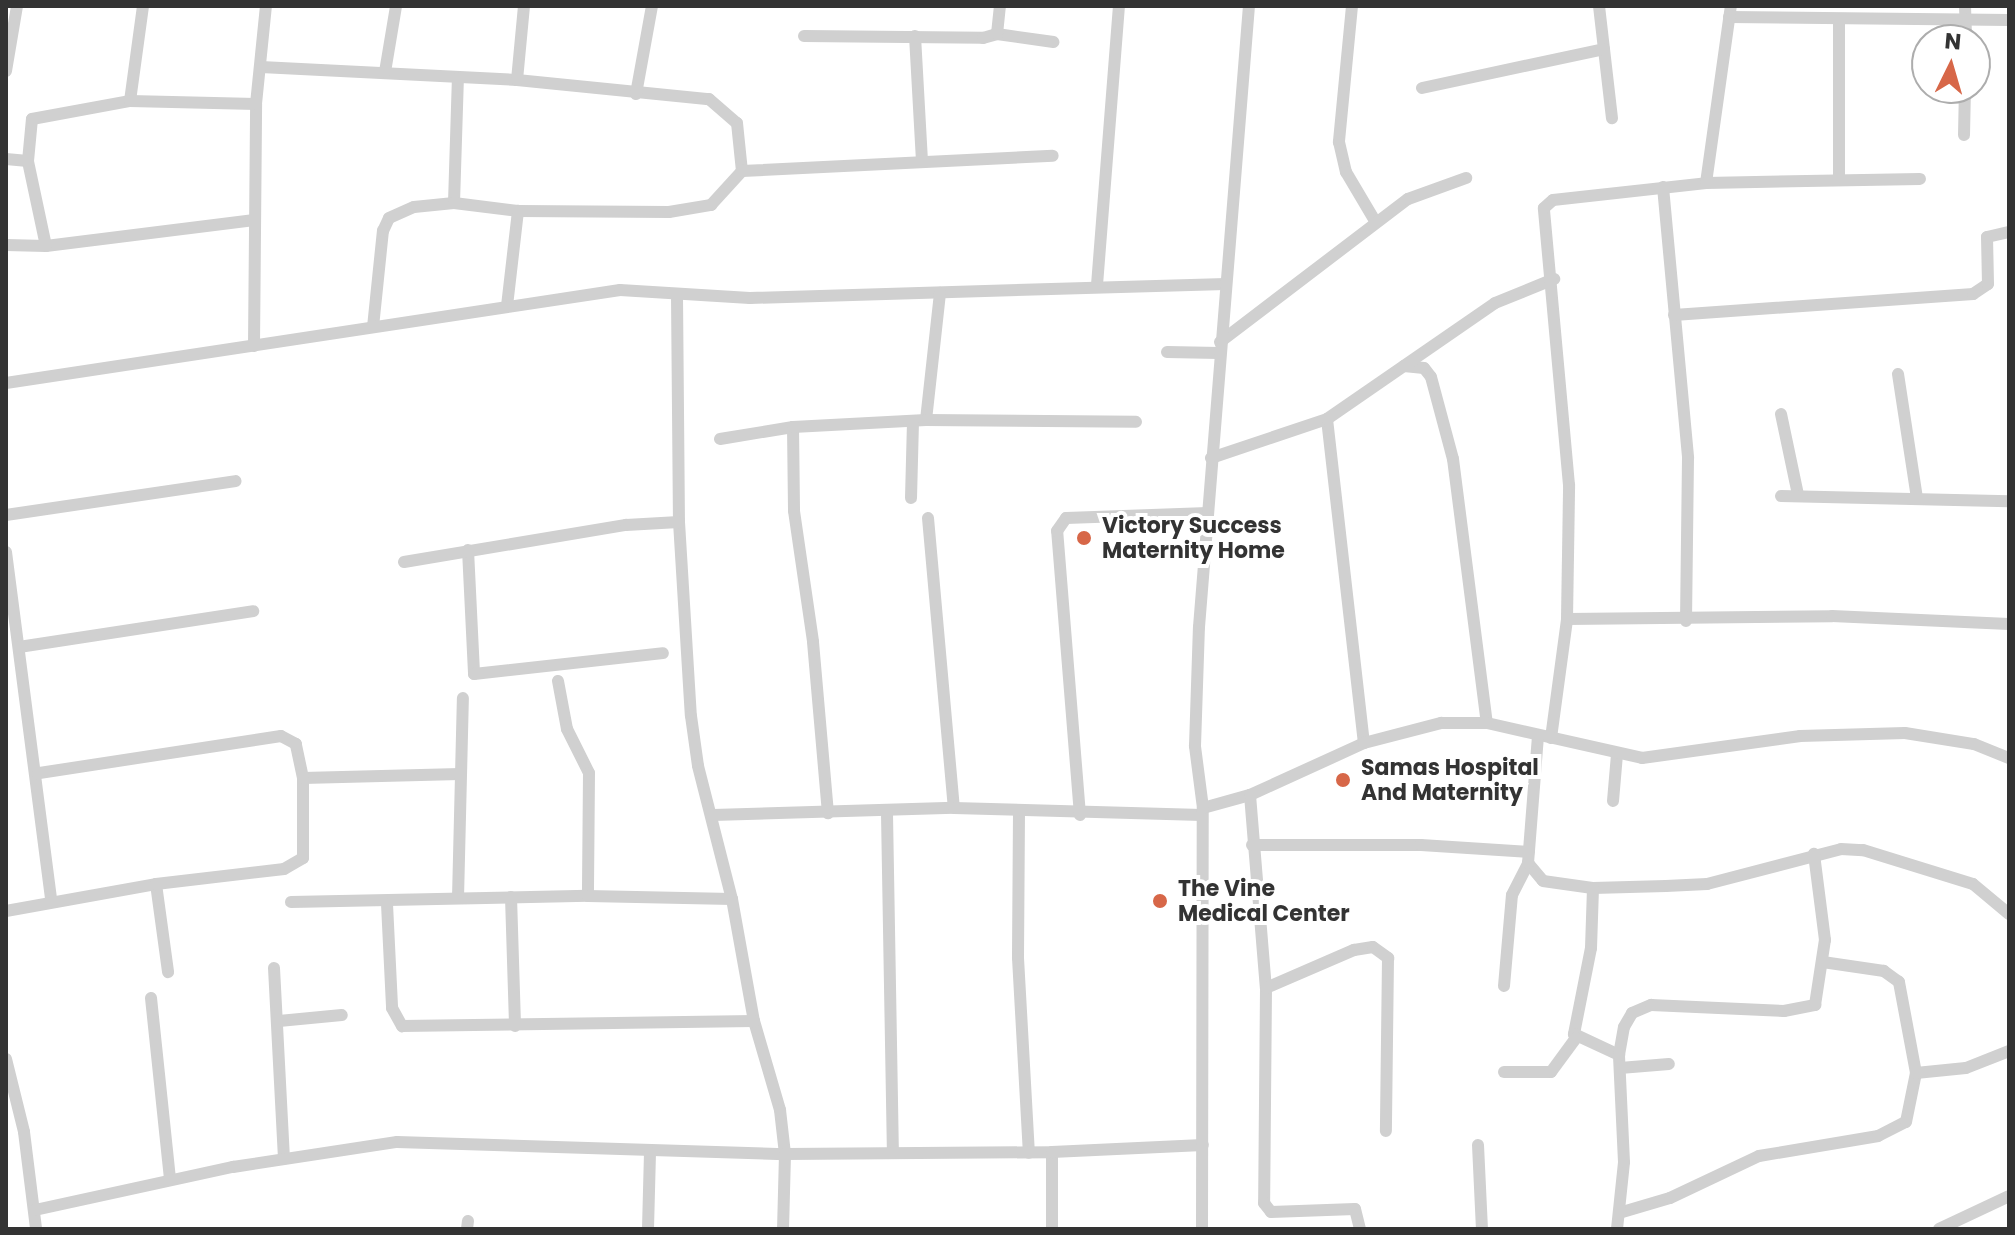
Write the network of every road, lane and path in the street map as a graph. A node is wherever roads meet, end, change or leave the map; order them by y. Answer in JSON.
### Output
{"nodes":[{"id":1,"x":17,"y":6,"type":"edge"},
{"id":2,"x":143,"y":6,"type":"edge"},
{"id":3,"x":266,"y":6,"type":"edge"},
{"id":4,"x":396,"y":6,"type":"edge"},
{"id":5,"x":524,"y":6,"type":"edge"},
{"id":6,"x":652,"y":6,"type":"edge"},
{"id":7,"x":1000,"y":6,"type":"edge"},
{"id":8,"x":1119,"y":6,"type":"edge"},
{"id":9,"x":1249,"y":6,"type":"edge"},
{"id":10,"x":1352,"y":6,"type":"edge"},
{"id":11,"x":1599,"y":6,"type":"edge"},
{"id":12,"x":1730,"y":11,"type":"edge"},
{"id":13,"x":1966,"y":11,"type":"edge"},
{"id":14,"x":1839,"y":19,"type":"junction"},
{"id":15,"x":2009,"y":20,"type":"edge"},
{"id":16,"x":997,"y":34,"type":"junction"},
{"id":17,"x":804,"y":36,"type":"dead end"},
{"id":18,"x":915,"y":36,"type":"junction"},
{"id":19,"x":1053,"y":42,"type":"dead end"},
{"id":20,"x":1604,"y":49,"type":"junction"},
{"id":21,"x":261,"y":67,"type":"junction"},
{"id":22,"x":6,"y":71,"type":"edge"},
{"id":23,"x":385,"y":72,"type":"junction"},
{"id":24,"x":458,"y":78,"type":"junction"},
{"id":25,"x":517,"y":80,"type":"junction"},
{"id":26,"x":1422,"y":88,"type":"dead end"},
{"id":27,"x":636,"y":94,"type":"junction"},
{"id":28,"x":130,"y":101,"type":"junction"},
{"id":29,"x":256,"y":104,"type":"junction"},
{"id":30,"x":1965,"y":104,"type":"edge"},
{"id":31,"x":1612,"y":118,"type":"dead end"},
{"id":32,"x":1964,"y":135,"type":"dead end"},
{"id":33,"x":1053,"y":156,"type":"dead end"},
{"id":34,"x":6,"y":159,"type":"edge"},
{"id":35,"x":28,"y":161,"type":"junction"},
{"id":36,"x":922,"y":162,"type":"junction"},
{"id":37,"x":742,"y":171,"type":"junction"},
{"id":38,"x":1839,"y":177,"type":"junction"},
{"id":39,"x":1466,"y":178,"type":"dead end"},
{"id":40,"x":1920,"y":179,"type":"dead end"},
{"id":41,"x":1706,"y":183,"type":"junction"},
{"id":42,"x":1663,"y":187,"type":"junction"},
{"id":43,"x":454,"y":203,"type":"junction"},
{"id":44,"x":518,"y":211,"type":"junction"},
{"id":45,"x":254,"y":220,"type":"junction"},
{"id":46,"x":1375,"y":221,"type":"junction"},
{"id":47,"x":2009,"y":232,"type":"edge"},
{"id":48,"x":6,"y":245,"type":"edge"},
{"id":49,"x":46,"y":246,"type":"junction"},
{"id":50,"x":1554,"y":279,"type":"junction"},
{"id":51,"x":1226,"y":284,"type":"junction"},
{"id":52,"x":1097,"y":285,"type":"junction"},
{"id":53,"x":940,"y":293,"type":"junction"},
{"id":54,"x":677,"y":296,"type":"junction"},
{"id":55,"x":507,"y":306,"type":"junction"},
{"id":56,"x":1674,"y":315,"type":"junction"},
{"id":57,"x":373,"y":327,"type":"junction"},
{"id":58,"x":254,"y":346,"type":"junction"},
{"id":59,"x":1220,"y":347,"type":"junction"},
{"id":60,"x":1167,"y":352,"type":"dead end"},
{"id":61,"x":1404,"y":366,"type":"junction"},
{"id":62,"x":1898,"y":374,"type":"dead end"},
{"id":63,"x":6,"y":383,"type":"edge"},
{"id":64,"x":1781,"y":414,"type":"dead end"},
{"id":65,"x":1327,"y":419,"type":"junction"},
{"id":66,"x":919,"y":420,"type":"junction"},
{"id":67,"x":1136,"y":422,"type":"dead end"},
{"id":68,"x":793,"y":427,"type":"junction"},
{"id":69,"x":720,"y":439,"type":"dead end"},
{"id":70,"x":1211,"y":458,"type":"junction"},
{"id":71,"x":235,"y":481,"type":"dead end"},
{"id":72,"x":1798,"y":495,"type":"junction"},
{"id":73,"x":1781,"y":496,"type":"dead end"},
{"id":74,"x":911,"y":498,"type":"dead end"},
{"id":75,"x":1917,"y":498,"type":"junction"},
{"id":76,"x":2009,"y":501,"type":"edge"},
{"id":77,"x":1208,"y":513,"type":"junction"},
{"id":78,"x":6,"y":515,"type":"edge"},
{"id":79,"x":928,"y":518,"type":"dead end"},
{"id":80,"x":679,"y":522,"type":"junction"},
{"id":81,"x":468,"y":550,"type":"junction"},
{"id":82,"x":6,"y":552,"type":"edge"},
{"id":83,"x":404,"y":562,"type":"dead end"},
{"id":84,"x":253,"y":611,"type":"dead end"},
{"id":85,"x":1567,"y":619,"type":"junction"},
{"id":86,"x":1686,"y":621,"type":"junction"},
{"id":87,"x":2009,"y":624,"type":"edge"},
{"id":88,"x":19,"y":647,"type":"junction"},
{"id":89,"x":663,"y":653,"type":"dead end"},
{"id":90,"x":558,"y":681,"type":"dead end"},
{"id":91,"x":463,"y":698,"type":"dead end"},
{"id":92,"x":1487,"y":723,"type":"junction"},
{"id":93,"x":1544,"y":736,"type":"junction"},
{"id":94,"x":1364,"y":743,"type":"junction"},
{"id":95,"x":1617,"y":754,"type":"junction"},
{"id":96,"x":2009,"y":758,"type":"edge"},
{"id":97,"x":38,"y":773,"type":"junction"},
{"id":98,"x":460,"y":774,"type":"junction"},
{"id":99,"x":303,"y":778,"type":"junction"},
{"id":100,"x":1250,"y":795,"type":"junction"},
{"id":101,"x":1613,"y":801,"type":"dead end"},
{"id":102,"x":954,"y":808,"type":"junction"},
{"id":103,"x":1019,"y":812,"type":"junction"},
{"id":104,"x":1203,"y":812,"type":"junction"},
{"id":105,"x":828,"y":813,"type":"junction"},
{"id":106,"x":887,"y":814,"type":"junction"},
{"id":107,"x":713,"y":815,"type":"junction"},
{"id":108,"x":1080,"y":815,"type":"junction"},
{"id":109,"x":1252,"y":845,"type":"junction"},
{"id":110,"x":1814,"y":854,"type":"junction"},
{"id":111,"x":1528,"y":858,"type":"junction"},
{"id":112,"x":156,"y":884,"type":"junction"},
{"id":113,"x":1593,"y":888,"type":"junction"},
{"id":114,"x":588,"y":896,"type":"junction"},
{"id":115,"x":511,"y":897,"type":"junction"},
{"id":116,"x":458,"y":898,"type":"junction"},
{"id":117,"x":732,"y":899,"type":"junction"},
{"id":118,"x":51,"y":900,"type":"junction"},
{"id":119,"x":291,"y":902,"type":"dead end"},
{"id":120,"x":387,"y":904,"type":"junction"},
{"id":121,"x":6,"y":911,"type":"edge"},
{"id":122,"x":2009,"y":914,"type":"edge"},
{"id":123,"x":1823,"y":962,"type":"junction"},
{"id":124,"x":274,"y":968,"type":"dead end"},
{"id":125,"x":168,"y":972,"type":"dead end"},
{"id":126,"x":1504,"y":986,"type":"dead end"},
{"id":127,"x":1266,"y":988,"type":"junction"},
{"id":128,"x":151,"y":998,"type":"dead end"},
{"id":129,"x":342,"y":1015,"type":"dead end"},
{"id":130,"x":279,"y":1021,"type":"junction"},
{"id":131,"x":754,"y":1021,"type":"junction"},
{"id":132,"x":515,"y":1026,"type":"junction"},
{"id":133,"x":1576,"y":1038,"type":"junction"},
{"id":134,"x":2009,"y":1051,"type":"edge"},
{"id":135,"x":6,"y":1059,"type":"edge"},
{"id":136,"x":1620,"y":1061,"type":"junction"},
{"id":137,"x":1669,"y":1064,"type":"dead end"},
{"id":138,"x":1504,"y":1072,"type":"dead end"},
{"id":139,"x":1916,"y":1073,"type":"junction"},
{"id":140,"x":1386,"y":1131,"type":"dead end"},
{"id":141,"x":1203,"y":1145,"type":"junction"},
{"id":142,"x":1478,"y":1145,"type":"dead end"},
{"id":143,"x":893,"y":1152,"type":"junction"},
{"id":144,"x":1052,"y":1152,"type":"junction"},
{"id":145,"x":650,"y":1153,"type":"junction"},
{"id":146,"x":1029,"y":1153,"type":"junction"},
{"id":147,"x":785,"y":1154,"type":"junction"},
{"id":148,"x":284,"y":1159,"type":"junction"},
{"id":149,"x":170,"y":1179,"type":"junction"},
{"id":150,"x":2009,"y":1196,"type":"edge"},
{"id":151,"x":35,"y":1210,"type":"junction"},
{"id":152,"x":1619,"y":1213,"type":"junction"},
{"id":153,"x":36,"y":1229,"type":"edge"},
{"id":154,"x":648,"y":1229,"type":"edge"},
{"id":155,"x":783,"y":1229,"type":"edge"},
{"id":156,"x":1052,"y":1229,"type":"edge"},
{"id":157,"x":1202,"y":1229,"type":"edge"},
{"id":158,"x":1360,"y":1229,"type":"edge"},
{"id":159,"x":1482,"y":1229,"type":"edge"},
{"id":160,"x":1617,"y":1229,"type":"edge"},
{"id":161,"x":1939,"y":1229,"type":"edge"}],
"edges":[{"from":1,"to":22,"type":"street"},
{"from":2,"to":28,"type":"street"},
{"from":3,"to":21,"type":"street"},
{"from":4,"to":23,"type":"street"},
{"from":5,"to":25,"type":"street"},
{"from":6,"to":27,"type":"street"},
{"from":7,"to":16,"type":"street"},
{"from":8,"to":52,"type":"street"},
{"from":9,"to":51,"type":"street"},
{"from":10,"to":46,"type":"street"},
{"from":11,"to":20,"type":"street"},
{"from":12,"to":14,"type":"street"},
{"from":12,"to":41,"type":"street"},
{"from":13,"to":14,"type":"street"},
{"from":13,"to":15,"type":"street"},
{"from":14,"to":38,"type":"street"},
{"from":16,"to":18,"type":"street"},
{"from":16,"to":19,"type":"street"},
{"from":17,"to":18,"type":"street"},
{"from":18,"to":36,"type":"street"},
{"from":20,"to":26,"type":"street"},
{"from":20,"to":31,"type":"street"},
{"from":21,"to":23,"type":"street"},
{"from":21,"to":29,"type":"street"},
{"from":23,"to":24,"type":"street"},
{"from":24,"to":25,"type":"street"},
{"from":24,"to":43,"type":"street"},
{"from":25,"to":27,"type":"street"},
{"from":27,"to":37,"type":"street"},
{"from":28,"to":29,"type":"street"},
{"from":28,"to":35,"type":"street"},
{"from":29,"to":45,"type":"street"},
{"from":30,"to":32,"type":"street"},
{"from":33,"to":36,"type":"street"},
{"from":34,"to":35,"type":"street"},
{"from":35,"to":49,"type":"street"},
{"from":36,"to":37,"type":"street"},
{"from":37,"to":44,"type":"street"},
{"from":38,"to":40,"type":"street"},
{"from":38,"to":41,"type":"street"},
{"from":39,"to":46,"type":"street"},
{"from":41,"to":42,"type":"street"},
{"from":42,"to":50,"type":"street"},
{"from":42,"to":56,"type":"street"},
{"from":43,"to":44,"type":"street"},
{"from":43,"to":57,"type":"street"},
{"from":44,"to":55,"type":"street"},
{"from":45,"to":49,"type":"street"},
{"from":45,"to":58,"type":"street"},
{"from":46,"to":59,"type":"street"},
{"from":47,"to":56,"type":"street"},
{"from":48,"to":49,"type":"street"},
{"from":50,"to":61,"type":"street"},
{"from":50,"to":85,"type":"street"},
{"from":51,"to":52,"type":"street"},
{"from":51,"to":59,"type":"street"},
{"from":52,"to":53,"type":"street"},
{"from":53,"to":54,"type":"street"},
{"from":53,"to":66,"type":"street"},
{"from":54,"to":55,"type":"street"},
{"from":54,"to":80,"type":"street"},
{"from":55,"to":57,"type":"street"},
{"from":56,"to":86,"type":"street"},
{"from":57,"to":58,"type":"street"},
{"from":58,"to":63,"type":"street"},
{"from":59,"to":60,"type":"street"},
{"from":59,"to":70,"type":"street"},
{"from":61,"to":65,"type":"street"},
{"from":61,"to":92,"type":"street"},
{"from":62,"to":75,"type":"street"},
{"from":64,"to":72,"type":"street"},
{"from":65,"to":70,"type":"street"},
{"from":65,"to":94,"type":"street"},
{"from":66,"to":67,"type":"street"},
{"from":66,"to":68,"type":"street"},
{"from":66,"to":74,"type":"street"},
{"from":68,"to":69,"type":"street"},
{"from":68,"to":105,"type":"street"},
{"from":70,"to":77,"type":"street"},
{"from":71,"to":78,"type":"street"},
{"from":72,"to":73,"type":"street"},
{"from":72,"to":75,"type":"street"},
{"from":75,"to":76,"type":"street"},
{"from":77,"to":104,"type":"street"},
{"from":77,"to":108,"type":"street"},
{"from":79,"to":102,"type":"street"},
{"from":80,"to":81,"type":"street"},
{"from":80,"to":107,"type":"street"},
{"from":81,"to":83,"type":"street"},
{"from":81,"to":89,"type":"street"},
{"from":82,"to":88,"type":"street"},
{"from":84,"to":88,"type":"street"},
{"from":85,"to":86,"type":"street"},
{"from":85,"to":93,"type":"street"},
{"from":86,"to":87,"type":"street"},
{"from":88,"to":97,"type":"street"},
{"from":90,"to":114,"type":"street"},
{"from":91,"to":98,"type":"street"},
{"from":92,"to":93,"type":"street"},
{"from":92,"to":94,"type":"street"},
{"from":93,"to":95,"type":"street"},
{"from":93,"to":111,"type":"street"},
{"from":94,"to":100,"type":"street"},
{"from":95,"to":96,"type":"street"},
{"from":95,"to":101,"type":"street"},
{"from":97,"to":99,"type":"street"},
{"from":97,"to":118,"type":"street"},
{"from":98,"to":99,"type":"street"},
{"from":98,"to":116,"type":"street"},
{"from":99,"to":112,"type":"street"},
{"from":100,"to":104,"type":"street"},
{"from":100,"to":109,"type":"street"},
{"from":102,"to":103,"type":"street"},
{"from":102,"to":106,"type":"street"},
{"from":103,"to":108,"type":"street"},
{"from":103,"to":146,"type":"street"},
{"from":104,"to":108,"type":"street"},
{"from":104,"to":141,"type":"street"},
{"from":105,"to":106,"type":"street"},
{"from":105,"to":107,"type":"street"},
{"from":106,"to":143,"type":"street"},
{"from":107,"to":117,"type":"street"},
{"from":109,"to":111,"type":"street"},
{"from":109,"to":127,"type":"street"},
{"from":110,"to":113,"type":"street"},
{"from":110,"to":122,"type":"street"},
{"from":110,"to":123,"type":"street"},
{"from":111,"to":113,"type":"street"},
{"from":111,"to":126,"type":"street"},
{"from":112,"to":118,"type":"street"},
{"from":112,"to":125,"type":"street"},
{"from":113,"to":133,"type":"street"},
{"from":114,"to":115,"type":"street"},
{"from":114,"to":117,"type":"street"},
{"from":115,"to":116,"type":"street"},
{"from":115,"to":132,"type":"street"},
{"from":116,"to":120,"type":"street"},
{"from":117,"to":131,"type":"street"},
{"from":118,"to":121,"type":"street"},
{"from":119,"to":120,"type":"street"},
{"from":120,"to":132,"type":"street"},
{"from":123,"to":136,"type":"street"},
{"from":123,"to":139,"type":"street"},
{"from":124,"to":130,"type":"street"},
{"from":127,"to":140,"type":"street"},
{"from":127,"to":158,"type":"street"},
{"from":128,"to":149,"type":"street"},
{"from":129,"to":130,"type":"street"},
{"from":130,"to":148,"type":"street"},
{"from":131,"to":132,"type":"street"},
{"from":131,"to":147,"type":"street"},
{"from":133,"to":136,"type":"street"},
{"from":133,"to":138,"type":"street"},
{"from":134,"to":139,"type":"street"},
{"from":135,"to":151,"type":"street"},
{"from":136,"to":137,"type":"street"},
{"from":136,"to":152,"type":"street"},
{"from":139,"to":152,"type":"street"},
{"from":141,"to":144,"type":"street"},
{"from":141,"to":157,"type":"street"},
{"from":142,"to":159,"type":"street"},
{"from":143,"to":146,"type":"street"},
{"from":143,"to":147,"type":"street"},
{"from":144,"to":146,"type":"street"},
{"from":144,"to":156,"type":"street"},
{"from":145,"to":147,"type":"street"},
{"from":145,"to":148,"type":"street"},
{"from":145,"to":154,"type":"street"},
{"from":147,"to":155,"type":"street"},
{"from":148,"to":149,"type":"street"},
{"from":149,"to":151,"type":"street"},
{"from":150,"to":161,"type":"street"},
{"from":151,"to":153,"type":"street"},
{"from":152,"to":160,"type":"street"}]}
